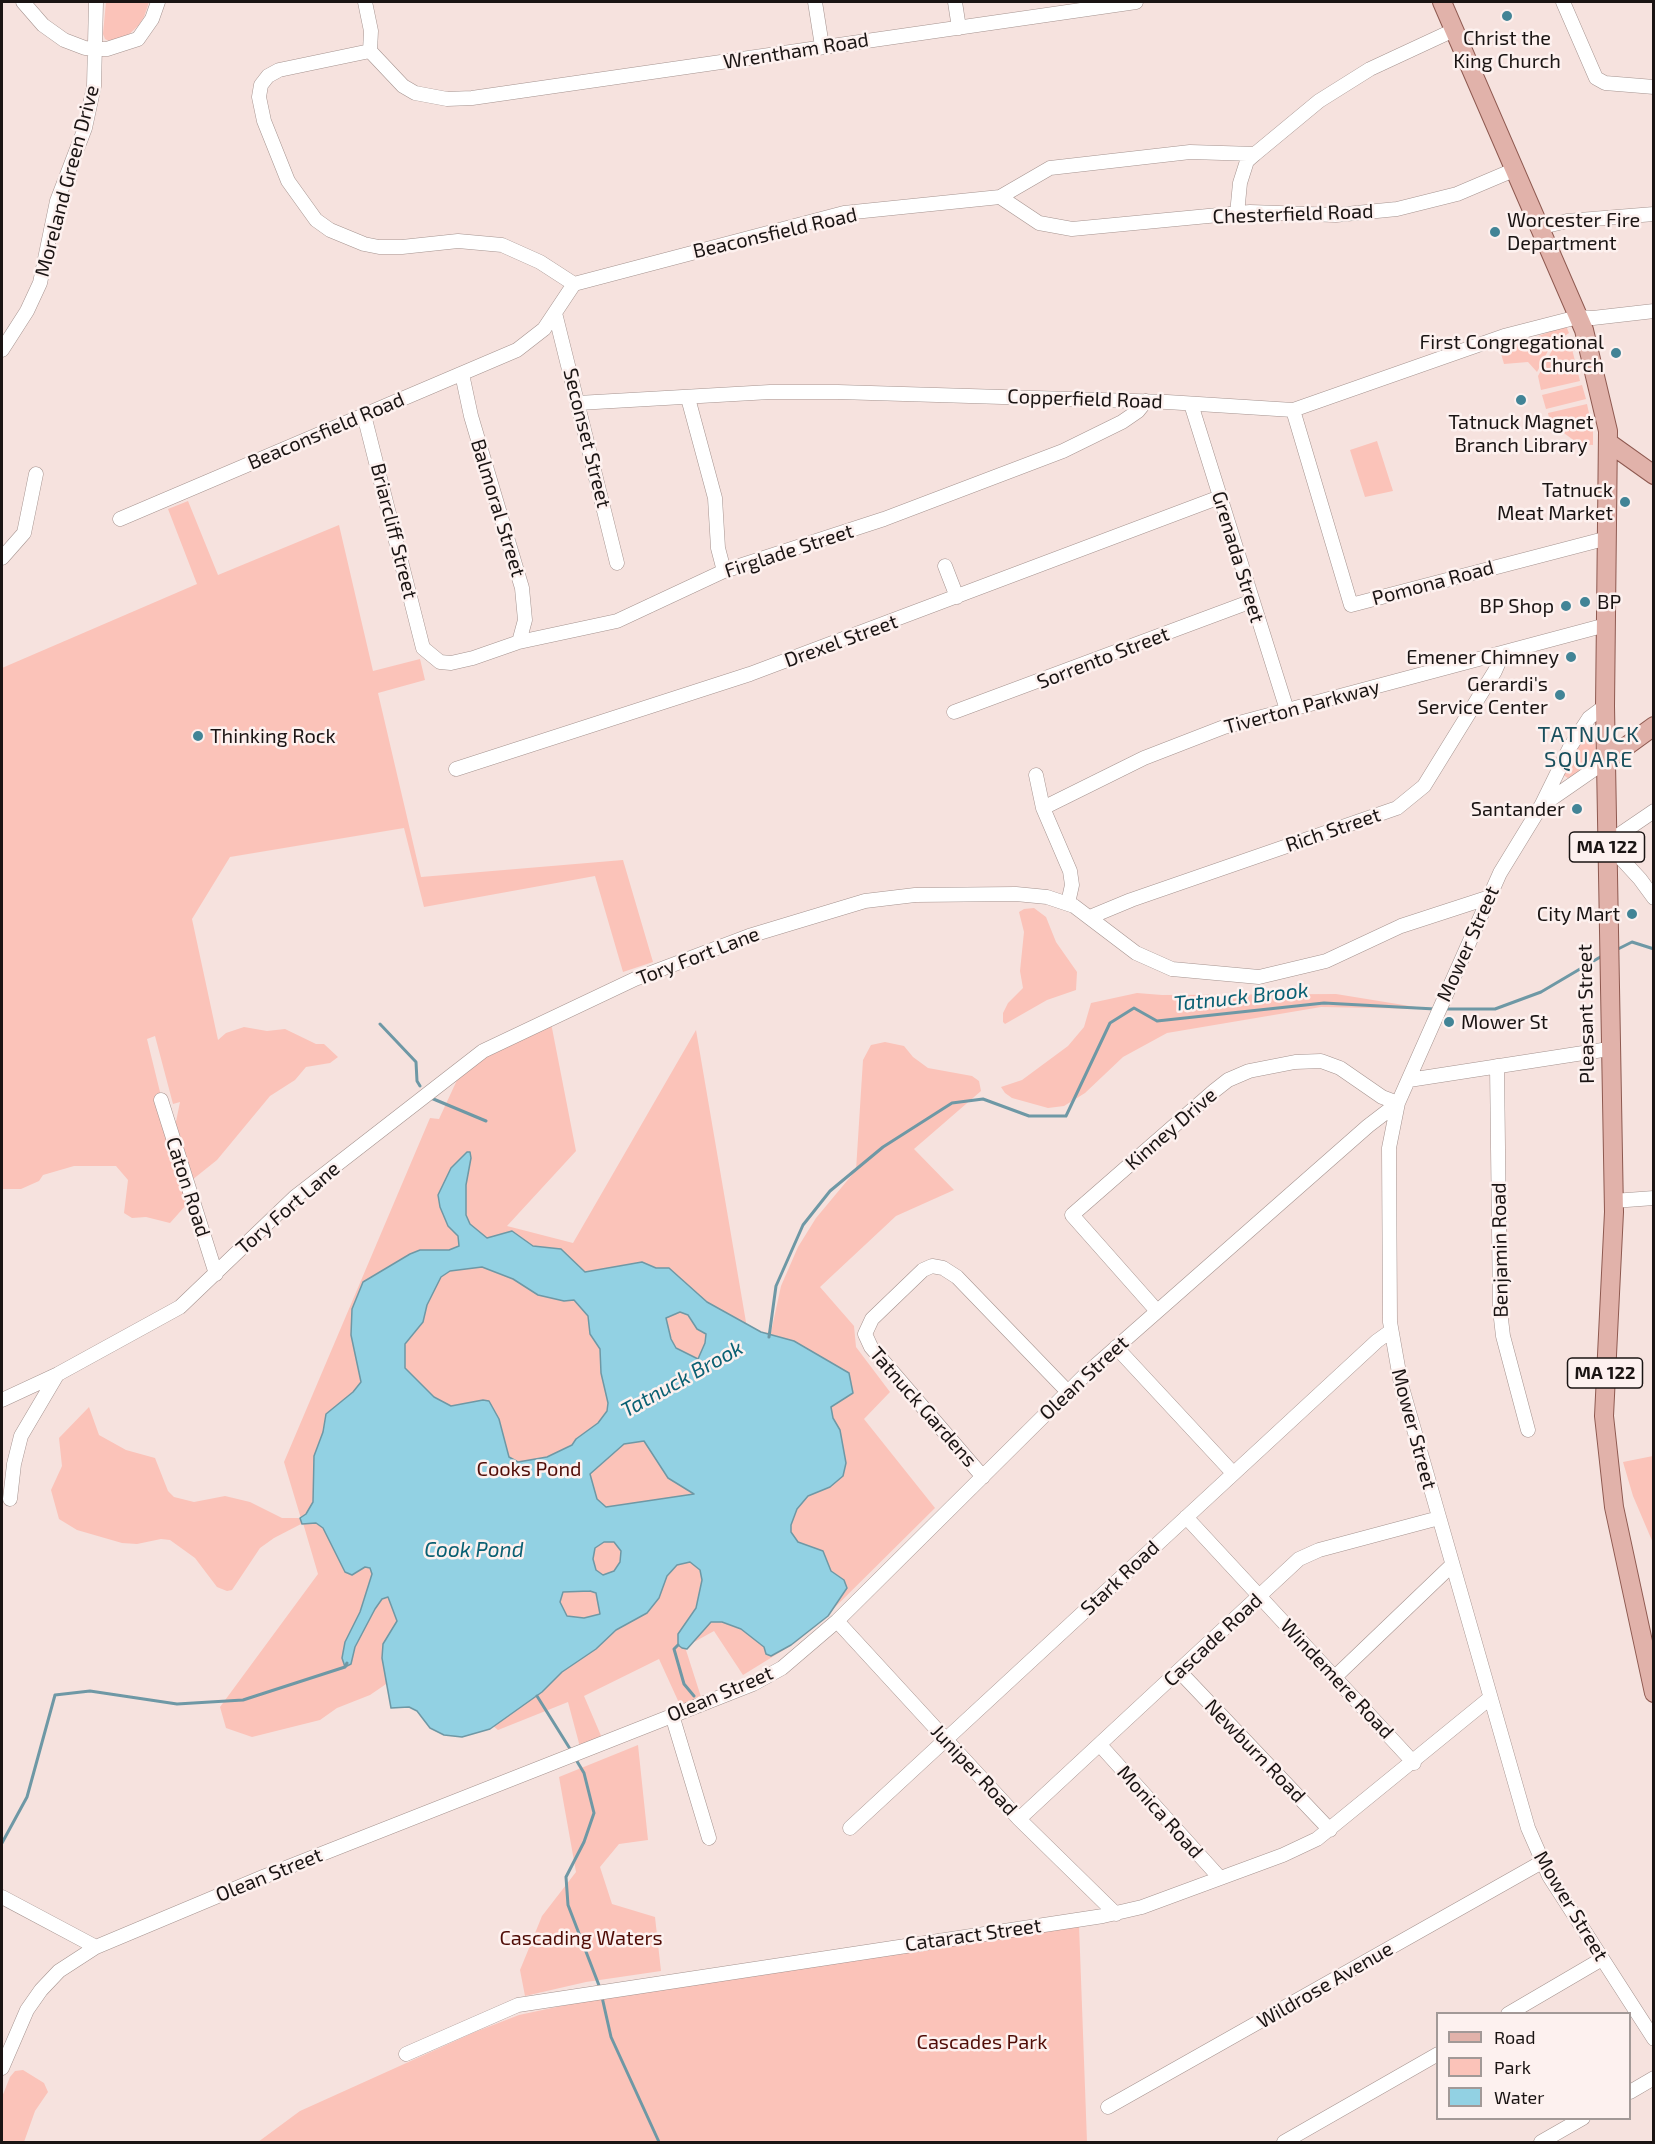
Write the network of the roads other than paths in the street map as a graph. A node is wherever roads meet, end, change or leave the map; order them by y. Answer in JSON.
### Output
{"nodes":[{"id":1,"x":23,"y":2,"type":"edge"},
{"id":2,"x":96,"y":2,"type":"edge"},
{"id":3,"x":158,"y":2,"type":"edge"},
{"id":4,"x":365,"y":2,"type":"edge"},
{"id":5,"x":815,"y":2,"type":"edge"},
{"id":6,"x":955,"y":2,"type":"edge"},
{"id":7,"x":1136,"y":2,"type":"edge"},
{"id":8,"x":1442,"y":2,"type":"edge"},
{"id":9,"x":1563,"y":2,"type":"edge"},
{"id":10,"x":959,"y":27,"type":"junction"},
{"id":11,"x":1454,"y":30,"type":"junction"},
{"id":12,"x":822,"y":46,"type":"junction"},
{"id":13,"x":94,"y":48,"type":"junction"},
{"id":14,"x":370,"y":51,"type":"junction"},
{"id":15,"x":1653,"y":87,"type":"edge"},
{"id":16,"x":1255,"y":154,"type":"junction"},
{"id":17,"x":1516,"y":169,"type":"junction"},
{"id":18,"x":1000,"y":197,"type":"junction"},
{"id":19,"x":1237,"y":214,"type":"junction"},
{"id":20,"x":1653,"y":214,"type":"edge"},
{"id":21,"x":1538,"y":228,"type":"junction"},
{"id":22,"x":574,"y":284,"type":"junction"},
{"id":23,"x":1653,"y":311,"type":"edge"},
{"id":24,"x":555,"y":313,"type":"junction"},
{"id":25,"x":1578,"y":316,"type":"junction"},
{"id":26,"x":2,"y":350,"type":"edge"},
{"id":27,"x":462,"y":374,"type":"junction"},
{"id":28,"x":688,"y":398,"type":"junction"},
{"id":29,"x":1146,"y":401,"type":"junction"},
{"id":30,"x":578,"y":403,"type":"junction"},
{"id":31,"x":1191,"y":404,"type":"junction"},
{"id":32,"x":1293,"y":410,"type":"junction"},
{"id":33,"x":364,"y":415,"type":"junction"},
{"id":34,"x":1609,"y":443,"type":"junction"},
{"id":35,"x":36,"y":474,"type":"dead end"},
{"id":36,"x":1653,"y":475,"type":"edge"},
{"id":37,"x":1220,"y":497,"type":"junction"},
{"id":38,"x":120,"y":519,"type":"dead end"},
{"id":39,"x":1608,"y":538,"type":"junction"},
{"id":40,"x":2,"y":558,"type":"edge"},
{"id":41,"x":617,"y":563,"type":"dead end"},
{"id":42,"x":945,"y":566,"type":"dead end"},
{"id":43,"x":724,"y":571,"type":"junction"},
{"id":44,"x":957,"y":597,"type":"junction"},
{"id":45,"x":1252,"y":601,"type":"junction"},
{"id":46,"x":1606,"y":625,"type":"junction"},
{"id":47,"x":519,"y":642,"type":"junction"},
{"id":48,"x":423,"y":648,"type":"joint"},
{"id":49,"x":1503,"y":653,"type":"junction"},
{"id":50,"x":1605,"y":706,"type":"junction"},
{"id":51,"x":1287,"y":710,"type":"junction"},
{"id":52,"x":954,"y":712,"type":"dead end"},
{"id":53,"x":1653,"y":726,"type":"edge"},
{"id":54,"x":1606,"y":761,"type":"junction"},
{"id":55,"x":456,"y":769,"type":"dead end"},
{"id":56,"x":1036,"y":775,"type":"dead end"},
{"id":57,"x":1541,"y":806,"type":"junction"},
{"id":58,"x":1043,"y":808,"type":"junction"},
{"id":59,"x":1653,"y":811,"type":"edge"},
{"id":60,"x":1607,"y":843,"type":"junction"},
{"id":61,"x":1487,"y":898,"type":"junction"},
{"id":62,"x":1653,"y":898,"type":"edge"},
{"id":63,"x":1068,"y":903,"type":"junction"},
{"id":64,"x":1090,"y":917,"type":"junction"},
{"id":65,"x":1609,"y":1049,"type":"junction"},
{"id":66,"x":1497,"y":1066,"type":"junction"},
{"id":67,"x":1409,"y":1080,"type":"junction"},
{"id":68,"x":161,"y":1100,"type":"dead end"},
{"id":69,"x":1398,"y":1103,"type":"junction"},
{"id":70,"x":1653,"y":1198,"type":"edge"},
{"id":71,"x":1614,"y":1201,"type":"junction"},
{"id":72,"x":216,"y":1274,"type":"junction"},
{"id":73,"x":1157,"y":1311,"type":"junction"},
{"id":74,"x":1391,"y":1331,"type":"junction"},
{"id":75,"x":1116,"y":1347,"type":"junction"},
{"id":76,"x":58,"y":1374,"type":"junction"},
{"id":77,"x":1068,"y":1392,"type":"junction"},
{"id":78,"x":2,"y":1400,"type":"edge"},
{"id":79,"x":1528,"y":1430,"type":"dead end"},
{"id":80,"x":1233,"y":1473,"type":"junction"},
{"id":81,"x":983,"y":1477,"type":"junction"},
{"id":82,"x":10,"y":1499,"type":"dead end"},
{"id":83,"x":1186,"y":1517,"type":"junction"},
{"id":84,"x":1439,"y":1518,"type":"junction"},
{"id":85,"x":1452,"y":1565,"type":"junction"},
{"id":86,"x":1260,"y":1596,"type":"junction"},
{"id":87,"x":837,"y":1621,"type":"junction"},
{"id":88,"x":1180,"y":1672,"type":"junction"},
{"id":89,"x":1335,"y":1677,"type":"junction"},
{"id":90,"x":1653,"y":1693,"type":"edge"},
{"id":91,"x":1490,"y":1698,"type":"junction"},
{"id":92,"x":672,"y":1715,"type":"junction"},
{"id":93,"x":946,"y":1739,"type":"junction"},
{"id":94,"x":1100,"y":1745,"type":"junction"},
{"id":95,"x":1414,"y":1763,"type":"junction"},
{"id":96,"x":1019,"y":1819,"type":"junction"},
{"id":97,"x":850,"y":1828,"type":"dead end"},
{"id":98,"x":1330,"y":1830,"type":"junction"},
{"id":99,"x":709,"y":1838,"type":"dead end"},
{"id":100,"x":1542,"y":1862,"type":"junction"},
{"id":101,"x":1220,"y":1878,"type":"junction"},
{"id":102,"x":2,"y":1897,"type":"edge"},
{"id":103,"x":1116,"y":1914,"type":"junction"},
{"id":104,"x":96,"y":1947,"type":"junction"},
{"id":105,"x":1602,"y":1959,"type":"junction"},
{"id":106,"x":1510,"y":2012,"type":"edge"},
{"id":107,"x":1653,"y":2039,"type":"edge"},
{"id":108,"x":406,"y":2054,"type":"dead end"},
{"id":109,"x":1436,"y":2055,"type":"edge"},
{"id":110,"x":2,"y":2068,"type":"edge"},
{"id":111,"x":1653,"y":2078,"type":"edge"},
{"id":112,"x":1631,"y":2091,"type":"edge"},
{"id":113,"x":1108,"y":2107,"type":"dead end"},
{"id":114,"x":1580,"y":2120,"type":"edge"},
{"id":115,"x":1284,"y":2142,"type":"edge"},
{"id":116,"x":1541,"y":2142,"type":"edge"}],
"edges":[{"from":1,"to":13,"type":"street"},
{"from":2,"to":13,"type":"street","name":"Moreland Green Drive"},
{"from":3,"to":13,"type":"street"},
{"from":4,"to":14,"type":"street"},
{"from":5,"to":12,"type":"street"},
{"from":6,"to":10,"type":"street"},
{"from":7,"to":10,"type":"street","name":"Wrentham Road"},
{"from":8,"to":11,"type":"main road","name":"Pleasant Street"},
{"from":9,"to":15,"type":"street"},
{"from":10,"to":12,"type":"street","name":"Wrentham Road"},
{"from":11,"to":16,"type":"street"},
{"from":11,"to":17,"type":"main road","name":"Pleasant Street"},
{"from":12,"to":14,"type":"street","name":"Wrentham Road"},
{"from":13,"to":26,"type":"street","name":"Moreland Green Drive"},
{"from":14,"to":22,"type":"street"},
{"from":16,"to":18,"type":"street","name":"Beaconsfield Road"},
{"from":16,"to":19,"type":"street"},
{"from":17,"to":19,"type":"street","name":"Chesterfield Road"},
{"from":17,"to":21,"type":"main road","name":"Pleasant Street"},
{"from":18,"to":19,"type":"street","name":"Chesterfield Road"},
{"from":18,"to":22,"type":"street","name":"Beaconsfield Road"},
{"from":20,"to":21,"type":"street"},
{"from":21,"to":25,"type":"main road","name":"Pleasant Street"},
{"from":22,"to":24,"type":"street","name":"Beaconsfield Road"},
{"from":23,"to":25,"type":"street","name":"Copperfield Road"},
{"from":24,"to":27,"type":"street","name":"Beaconsfield Road"},
{"from":24,"to":30,"type":"street","name":"Seconset Street"},
{"from":25,"to":32,"type":"street","name":"Copperfield Road"},
{"from":25,"to":34,"type":"main road","name":"Pleasant Street"},
{"from":27,"to":33,"type":"street","name":"Beaconsfield Road"},
{"from":27,"to":47,"type":"street","name":"Balmoral Street"},
{"from":28,"to":29,"type":"street","name":"Copperfield Road"},
{"from":28,"to":30,"type":"street","name":"Copperfield Road"},
{"from":28,"to":43,"type":"street"},
{"from":29,"to":31,"type":"street","name":"Copperfield Road"},
{"from":29,"to":43,"type":"street","name":"Firglade Street"},
{"from":30,"to":41,"type":"street","name":"Seconset Street"},
{"from":31,"to":32,"type":"street","name":"Copperfield Road"},
{"from":31,"to":37,"type":"street","name":"Grenada Street"},
{"from":32,"to":39,"type":"street","name":"Pomona Road"},
{"from":33,"to":38,"type":"street","name":"Beaconsfield Road"},
{"from":33,"to":48,"type":"street","name":"Briarcliff Street"},
{"from":34,"to":36,"type":"main road"},
{"from":34,"to":39,"type":"main road","name":"Pleasant Street"},
{"from":35,"to":40,"type":"street"},
{"from":37,"to":44,"type":"street","name":"Drexel Street"},
{"from":37,"to":45,"type":"street","name":"Grenada Street"},
{"from":39,"to":46,"type":"main road","name":"Pleasant Street"},
{"from":42,"to":44,"type":"street"},
{"from":43,"to":47,"type":"street","name":"Firglade Street"},
{"from":44,"to":55,"type":"street","name":"Drexel Street"},
{"from":45,"to":51,"type":"street","name":"Grenada Street"},
{"from":45,"to":52,"type":"street","name":"Sorrento Street"},
{"from":46,"to":49,"type":"street","name":"Tiverton Parkway"},
{"from":46,"to":50,"type":"main road","name":"Pleasant Street"},
{"from":47,"to":48,"type":"street","name":"Firglade Street"},
{"from":49,"to":51,"type":"street","name":"Tiverton Parkway"},
{"from":49,"to":64,"type":"street","name":"Rich Street"},
{"from":50,"to":54,"type":"main road","name":"Pleasant Street"},
{"from":50,"to":57,"type":"street","name":"Mower Street"},
{"from":51,"to":58,"type":"street","name":"Tiverton Parkway"},
{"from":53,"to":54,"type":"main road"},
{"from":54,"to":57,"type":"street","name":"Mower Street"},
{"from":54,"to":60,"type":"main road","name":"Pleasant Street","number":"MA 122"},
{"from":56,"to":58,"type":"street"},
{"from":57,"to":61,"type":"street","name":"Mower Street"},
{"from":58,"to":63,"type":"street"},
{"from":59,"to":60,"type":"street"},
{"from":60,"to":62,"type":"street"},
{"from":60,"to":65,"type":"main road","name":"Pleasant Street","number":"MA 122"},
{"from":61,"to":64,"type":"street","name":"Tory Fort Lane"},
{"from":61,"to":67,"type":"street","name":"Mower Street"},
{"from":63,"to":64,"type":"street","name":"Tory Fort Lane"},
{"from":63,"to":72,"type":"street","name":"Tory Fort Lane"},
{"from":65,"to":66,"type":"street"},
{"from":65,"to":71,"type":"main road","name":"Pleasant Street","number":"MA 122"},
{"from":66,"to":67,"type":"street"},
{"from":66,"to":79,"type":"street","name":"Benjamin Road"},
{"from":67,"to":69,"type":"street","name":"Mower Street"},
{"from":68,"to":72,"type":"street","name":"Caton Road"},
{"from":69,"to":73,"type":"street","name":"Olean Street"},
{"from":69,"to":73,"type":"street","name":"Kinney Drive"},
{"from":69,"to":74,"type":"street","name":"Mower Street"},
{"from":70,"to":71,"type":"street"},
{"from":71,"to":90,"type":"main road","name":"Pleasant Street","number":"MA 122"},
{"from":72,"to":76,"type":"street","name":"Tory Fort Lane"},
{"from":73,"to":75,"type":"street","name":"Olean Street"},
{"from":74,"to":80,"type":"street","name":"Stark Road"},
{"from":74,"to":84,"type":"street","name":"Mower Street"},
{"from":75,"to":77,"type":"street","name":"Olean Street"},
{"from":75,"to":80,"type":"street"},
{"from":76,"to":78,"type":"street","name":"Tory Fort Lane"},
{"from":76,"to":82,"type":"street"},
{"from":77,"to":81,"type":"street","name":"Olean Street"},
{"from":77,"to":81,"type":"street","name":"Tatnuck Gardens"},
{"from":80,"to":83,"type":"street","name":"Stark Road"},
{"from":81,"to":87,"type":"street","name":"Olean Street"},
{"from":83,"to":86,"type":"street","name":"Windemere Road"},
{"from":83,"to":93,"type":"street","name":"Stark Road"},
{"from":84,"to":85,"type":"street","name":"Mower Street"},
{"from":84,"to":86,"type":"street","name":"Cascade Road"},
{"from":85,"to":89,"type":"street"},
{"from":85,"to":91,"type":"street","name":"Mower Street"},
{"from":86,"to":88,"type":"street","name":"Cascade Road"},
{"from":86,"to":89,"type":"street","name":"Windemere Road"},
{"from":87,"to":92,"type":"street","name":"Olean Street"},
{"from":87,"to":93,"type":"street","name":"Juniper Road"},
{"from":88,"to":94,"type":"street","name":"Cascade Road"},
{"from":88,"to":98,"type":"street","name":"Newburn Road"},
{"from":89,"to":95,"type":"street","name":"Windemere Road"},
{"from":91,"to":95,"type":"street","name":"Cataract Street"},
{"from":91,"to":100,"type":"street","name":"Mower Street"},
{"from":92,"to":99,"type":"street"},
{"from":92,"to":104,"type":"street","name":"Olean Street"},
{"from":93,"to":96,"type":"street","name":"Juniper Road"},
{"from":93,"to":97,"type":"street","name":"Stark Road"},
{"from":94,"to":96,"type":"street","name":"Cascade Road"},
{"from":94,"to":101,"type":"street","name":"Monica Road"},
{"from":95,"to":98,"type":"street","name":"Cataract Street"},
{"from":96,"to":103,"type":"street","name":"Juniper Road"},
{"from":98,"to":101,"type":"street","name":"Cataract Street"},
{"from":100,"to":105,"type":"street","name":"Mower Street"},
{"from":100,"to":113,"type":"street","name":"Wildrose Avenue"},
{"from":101,"to":103,"type":"street","name":"Cataract Street"},
{"from":102,"to":104,"type":"street"},
{"from":103,"to":108,"type":"street","name":"Cataract Street"},
{"from":104,"to":110,"type":"street","name":"Olean Street"},
{"from":105,"to":106,"type":"street"},
{"from":105,"to":107,"type":"street","name":"Mower Street"},
{"from":109,"to":115,"type":"street"},
{"from":111,"to":112,"type":"street"},
{"from":114,"to":116,"type":"street"}]}
